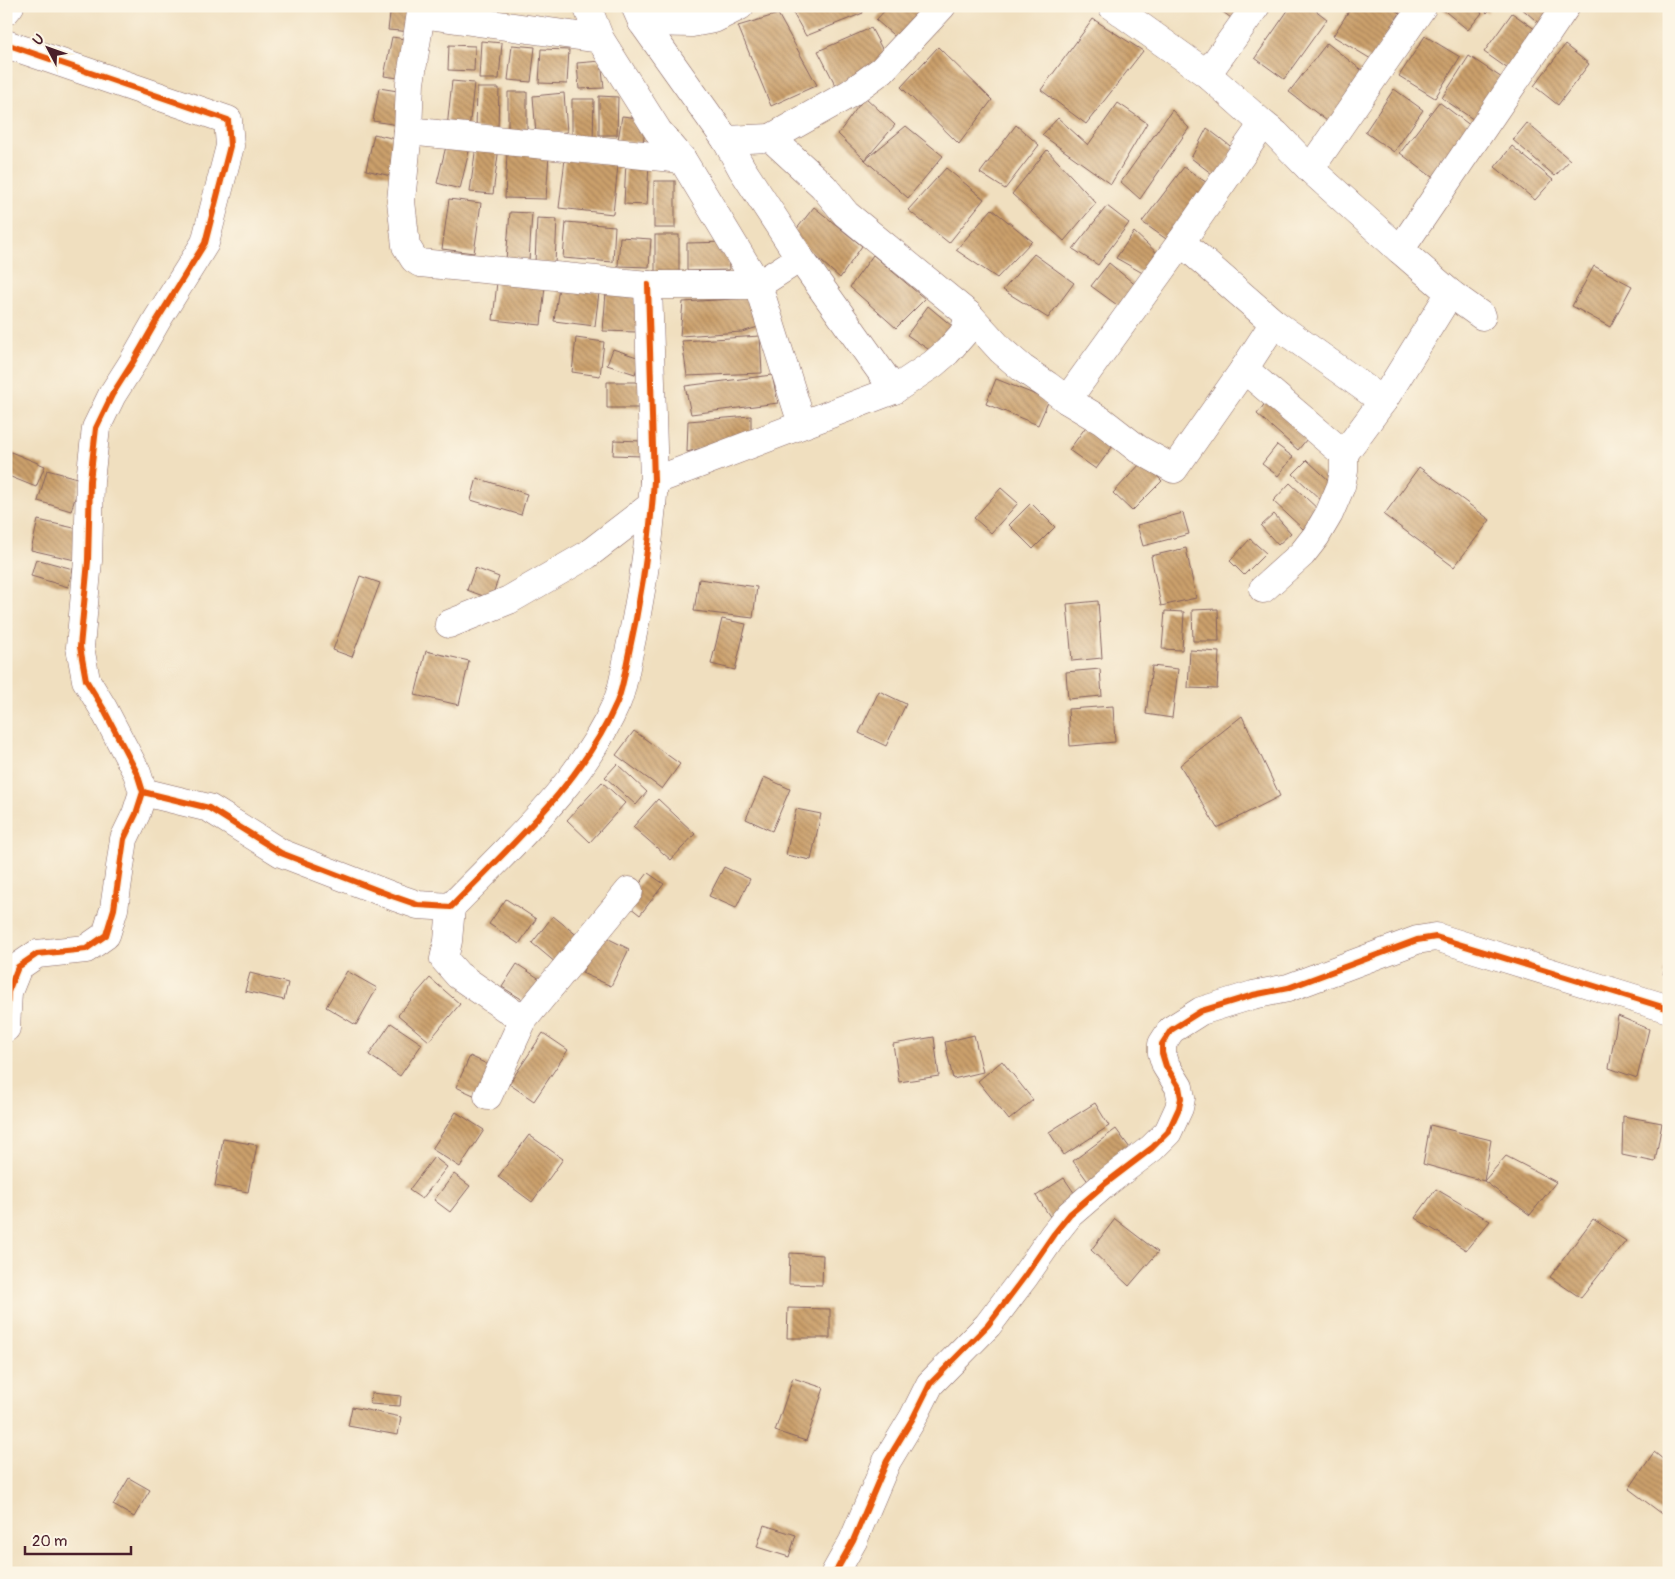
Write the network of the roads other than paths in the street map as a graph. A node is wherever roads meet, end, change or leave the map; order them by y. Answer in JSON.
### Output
{"nodes":[{"id":1,"x":10,"y":6,"type":"edge"},
{"id":2,"x":586,"y":6,"type":"edge"},
{"id":3,"x":740,"y":6,"type":"edge"},
{"id":4,"x":942,"y":6,"type":"edge"},
{"id":5,"x":1112,"y":6,"type":"edge"},
{"id":6,"x":1256,"y":6,"type":"edge"},
{"id":7,"x":1423,"y":6,"type":"edge"},
{"id":8,"x":1566,"y":6,"type":"edge"},
{"id":9,"x":422,"y":10,"type":"edge"},
{"id":10,"x":6,"y":11,"type":"edge"},
{"id":11,"x":638,"y":14,"type":"edge"},
{"id":12,"x":600,"y":39,"type":"junction"},
{"id":13,"x":6,"y":44,"type":"edge"},
{"id":14,"x":1207,"y":74,"type":"junction"},
{"id":15,"x":1262,"y":124,"type":"junction"},
{"id":16,"x":408,"y":130,"type":"junction"},
{"id":17,"x":772,"y":138,"type":"junction"},
{"id":18,"x":726,"y":140,"type":"junction"},
{"id":19,"x":682,"y":159,"type":"junction"},
{"id":20,"x":1310,"y":169,"type":"junction"},
{"id":21,"x":1181,"y":242,"type":"junction"},
{"id":22,"x":1400,"y":250,"type":"junction"},
{"id":23,"x":800,"y":258,"type":"junction"},
{"id":24,"x":648,"y":285,"type":"junction"},
{"id":25,"x":758,"y":285,"type":"junction"},
{"id":26,"x":1450,"y":293,"type":"junction"},
{"id":27,"x":968,"y":315,"type":"junction"},
{"id":28,"x":1482,"y":316,"type":"dead end"},
{"id":29,"x":1274,"y":322,"type":"junction"},
{"id":30,"x":1244,"y":369,"type":"junction"},
{"id":31,"x":894,"y":390,"type":"junction"},
{"id":32,"x":1067,"y":400,"type":"junction"},
{"id":33,"x":1383,"y":401,"type":"junction"},
{"id":34,"x":802,"y":424,"type":"junction"},
{"id":35,"x":1344,"y":454,"type":"junction"},
{"id":36,"x":653,"y":493,"type":"junction"},
{"id":37,"x":1263,"y":589,"type":"dead end"},
{"id":38,"x":449,"y":624,"type":"dead end"},
{"id":39,"x":143,"y":792,"type":"junction"},
{"id":40,"x":629,"y":891,"type":"dead end"},
{"id":41,"x":451,"y":907,"type":"junction"},
{"id":42,"x":12,"y":966,"type":"edge"},
{"id":43,"x":1669,"y":1009,"type":"edge"},
{"id":44,"x":523,"y":1020,"type":"junction"},
{"id":45,"x":6,"y":1028,"type":"edge"},
{"id":46,"x":488,"y":1096,"type":"dead end"},
{"id":47,"x":835,"y":1573,"type":"edge"}],
"edges":[{"from":1,"to":10,"type":"street"},
{"from":2,"to":12,"type":"street"},
{"from":3,"to":11,"type":"street"},
{"from":4,"to":17,"type":"street"},
{"from":5,"to":14,"type":"street"},
{"from":6,"to":14,"type":"street"},
{"from":7,"to":20,"type":"street"},
{"from":8,"to":22,"type":"street"},
{"from":9,"to":12,"type":"street"},
{"from":9,"to":16,"type":"street"},
{"from":11,"to":18,"type":"street"},
{"from":12,"to":19,"type":"street"},
{"from":13,"to":39,"type":"street"},
{"from":14,"to":15,"type":"street"},
{"from":15,"to":20,"type":"street"},
{"from":15,"to":21,"type":"street"},
{"from":16,"to":19,"type":"street"},
{"from":16,"to":24,"type":"street"},
{"from":17,"to":18,"type":"street"},
{"from":17,"to":27,"type":"street"},
{"from":18,"to":23,"type":"street"},
{"from":19,"to":25,"type":"street"},
{"from":20,"to":22,"type":"street"},
{"from":21,"to":29,"type":"street"},
{"from":21,"to":32,"type":"street"},
{"from":22,"to":26,"type":"street"},
{"from":23,"to":25,"type":"street"},
{"from":23,"to":31,"type":"street"},
{"from":24,"to":25,"type":"street"},
{"from":24,"to":36,"type":"street"},
{"from":25,"to":34,"type":"street"},
{"from":26,"to":28,"type":"street"},
{"from":26,"to":33,"type":"street"},
{"from":27,"to":31,"type":"street"},
{"from":27,"to":32,"type":"street"},
{"from":29,"to":30,"type":"street"},
{"from":29,"to":33,"type":"street"},
{"from":30,"to":32,"type":"street"},
{"from":30,"to":35,"type":"street"},
{"from":31,"to":34,"type":"street"},
{"from":33,"to":35,"type":"street"},
{"from":34,"to":36,"type":"street"},
{"from":35,"to":37,"type":"street"},
{"from":36,"to":38,"type":"street"},
{"from":36,"to":41,"type":"street"},
{"from":39,"to":41,"type":"street"},
{"from":39,"to":42,"type":"street"},
{"from":40,"to":44,"type":"street"},
{"from":41,"to":44,"type":"street"},
{"from":42,"to":45,"type":"street"},
{"from":43,"to":47,"type":"street"},
{"from":44,"to":46,"type":"street"}]}
